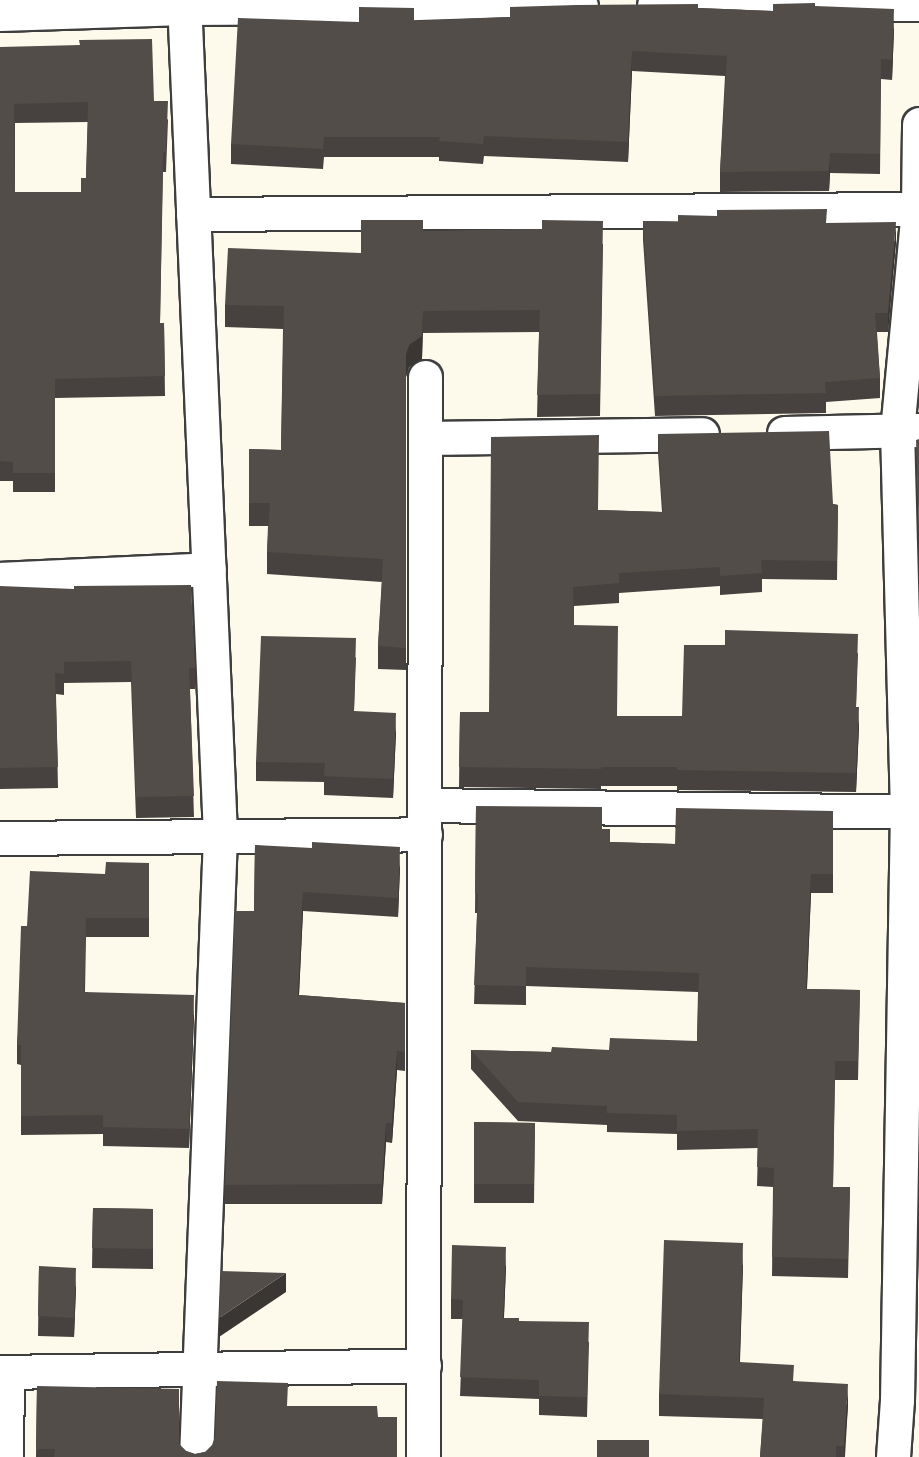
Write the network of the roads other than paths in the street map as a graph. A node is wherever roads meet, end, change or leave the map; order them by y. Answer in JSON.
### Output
{"nodes":[{"id":1,"x":466,"y":3,"type":"edge"},
{"id":2,"x":184,"y":4,"type":"edge"},
{"id":3,"x":919,"y":4,"type":"edge"},
{"id":4,"x":0,"y":14,"type":"edge"},
{"id":5,"x":919,"y":124,"type":"edge"},
{"id":6,"x":918,"y":209,"type":"edge"},
{"id":7,"x":193,"y":214,"type":"junction"},
{"id":8,"x":425,"y":377,"type":"dead end"},
{"id":9,"x":908,"y":431,"type":"edge"},
{"id":10,"x":425,"y":438,"type":"junction"},
{"id":11,"x":209,"y":569,"type":"junction"},
{"id":12,"x":0,"y":579,"type":"edge"},
{"id":13,"x":913,"y":812,"type":"edge"},
{"id":14,"x":425,"y":820,"type":"junction"},
{"id":15,"x":220,"y":836,"type":"junction"},
{"id":16,"x":0,"y":837,"type":"edge"},
{"id":17,"x":910,"y":1115,"type":"edge"},
{"id":18,"x":424,"y":1365,"type":"junction"},
{"id":19,"x":200,"y":1368,"type":"junction"},
{"id":20,"x":4,"y":1372,"type":"edge"},
{"id":21,"x":908,"y":1400,"type":"edge"},
{"id":22,"x":6,"y":1457,"type":"edge"},
{"id":23,"x":196,"y":1457,"type":"edge"},
{"id":24,"x":423,"y":1457,"type":"edge"},
{"id":25,"x":893,"y":1457,"type":"edge"}],
"edges":[{"from":1,"to":2,"type":"street"},
{"from":1,"to":3,"type":"street"},
{"from":2,"to":4,"type":"street"},
{"from":2,"to":7,"type":"street"},
{"from":5,"to":6,"type":"street"},
{"from":6,"to":7,"type":"street"},
{"from":6,"to":9,"type":"street"},
{"from":7,"to":11,"type":"street"},
{"from":8,"to":10,"type":"street"},
{"from":9,"to":10,"type":"street"},
{"from":9,"to":13,"type":"street"},
{"from":10,"to":14,"type":"street"},
{"from":11,"to":12,"type":"street"},
{"from":11,"to":15,"type":"street"},
{"from":13,"to":14,"type":"street"},
{"from":13,"to":17,"type":"street"},
{"from":14,"to":15,"type":"street"},
{"from":14,"to":18,"type":"street"},
{"from":15,"to":16,"type":"street"},
{"from":15,"to":19,"type":"street"},
{"from":17,"to":21,"type":"street"},
{"from":18,"to":19,"type":"street"},
{"from":18,"to":24,"type":"street"},
{"from":19,"to":20,"type":"street"},
{"from":19,"to":23,"type":"street"},
{"from":20,"to":22,"type":"street"},
{"from":21,"to":25,"type":"street"}]}
